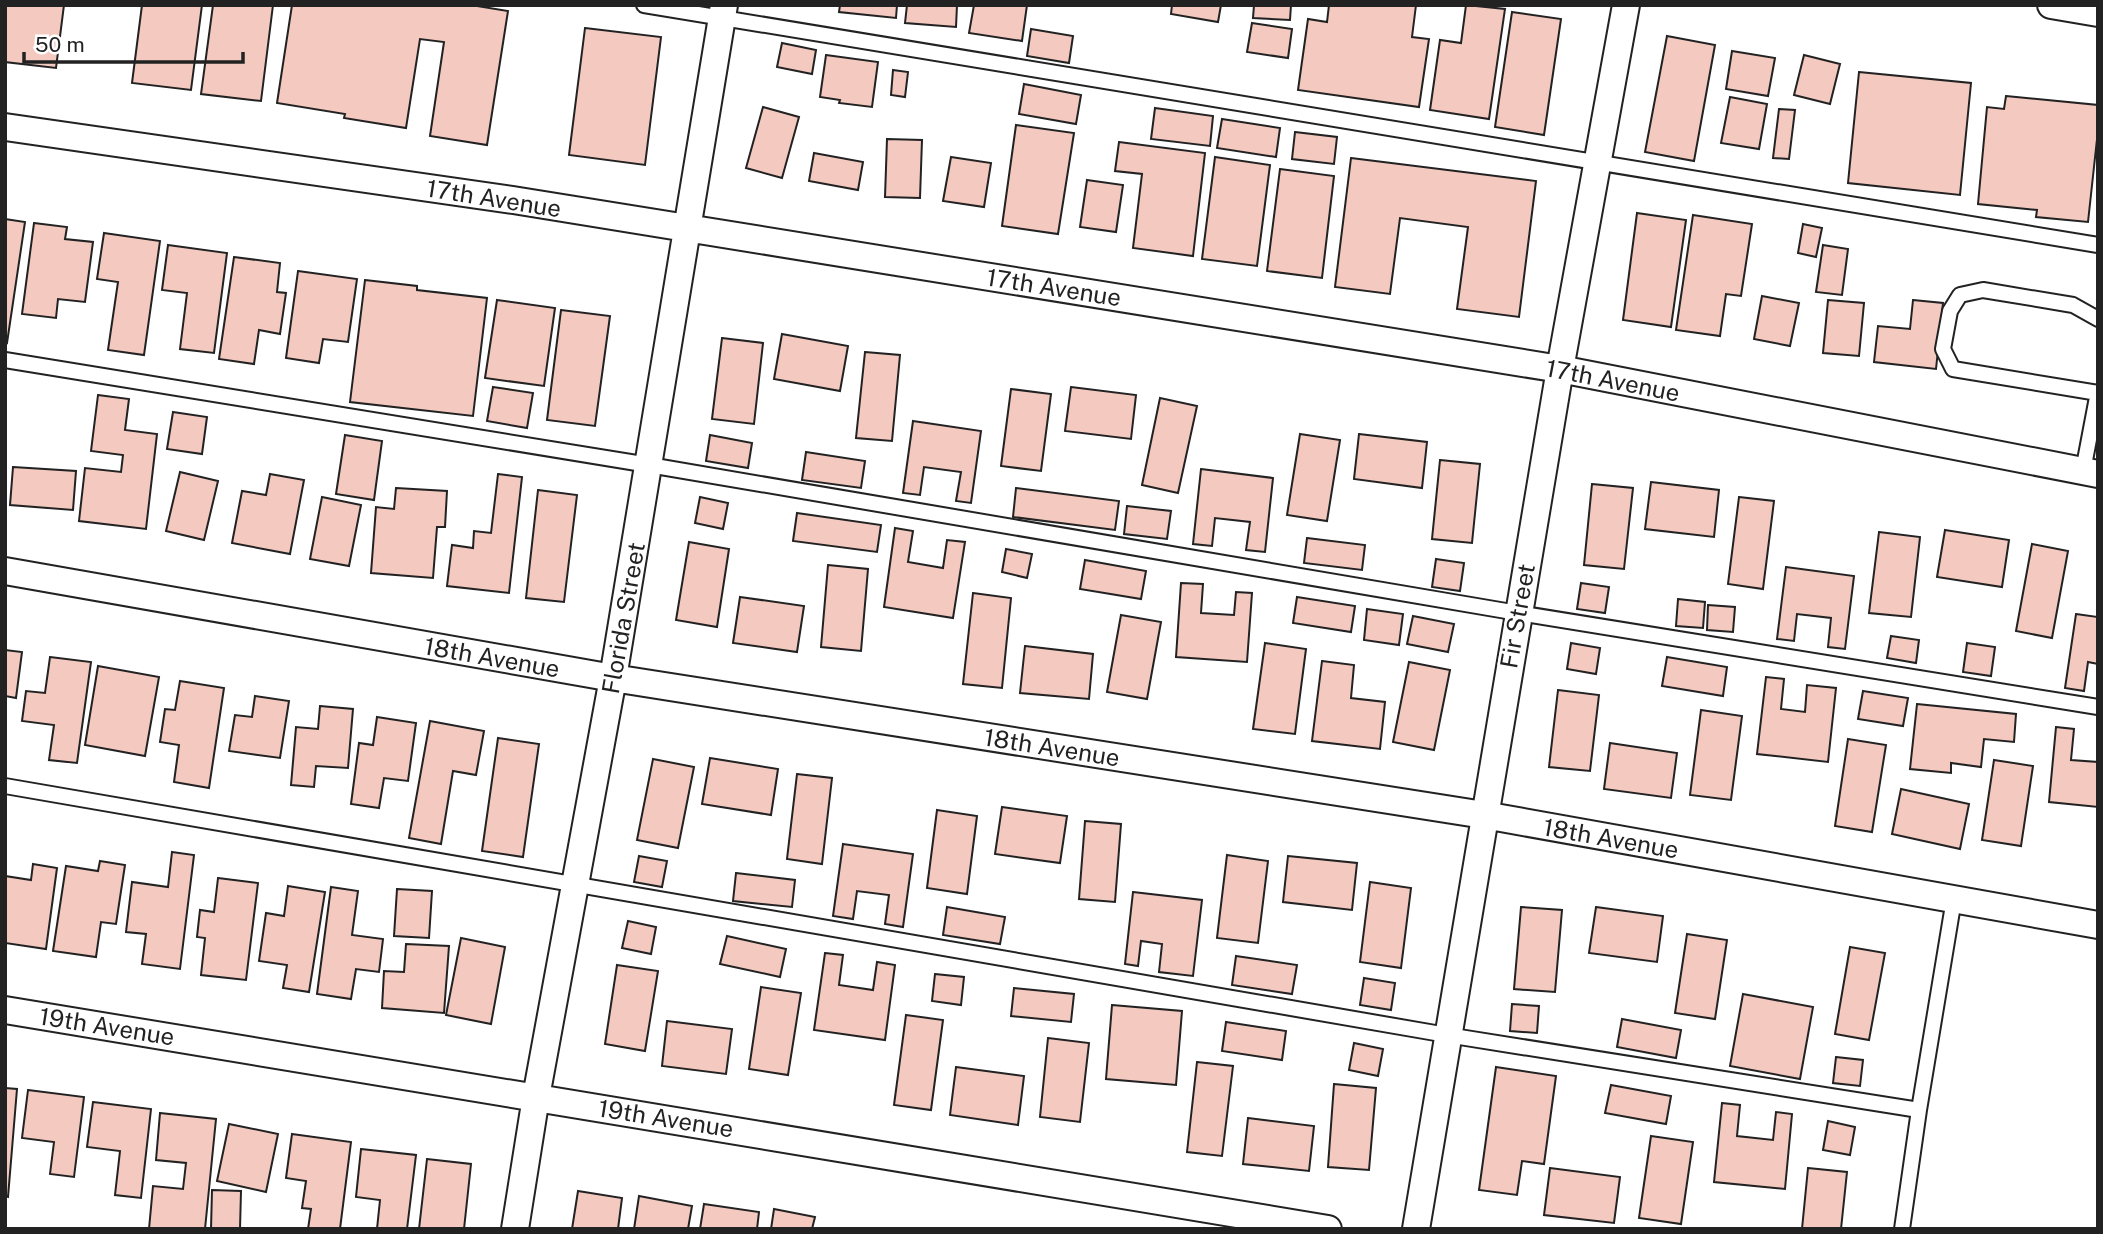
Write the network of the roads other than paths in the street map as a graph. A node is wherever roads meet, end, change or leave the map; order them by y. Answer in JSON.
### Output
{"nodes":[{"id":1,"x":644,"y":5,"type":"edge"},
{"id":2,"x":1626,"y":5,"type":"edge"},
{"id":3,"x":2051,"y":5,"type":"edge"},
{"id":4,"x":723,"y":12,"type":"edge"},
{"id":5,"x":2098,"y":13,"type":"edge"},
{"id":6,"x":5,"y":127,"type":"edge"},
{"id":7,"x":1597,"y":162,"type":"junction"},
{"id":8,"x":688,"y":228,"type":"junction"},
{"id":9,"x":2098,"y":245,"type":"edge"},
{"id":10,"x":2098,"y":319,"type":"edge"},
{"id":11,"x":5,"y":360,"type":"edge"},
{"id":12,"x":1560,"y":369,"type":"junction"},
{"id":13,"x":2098,"y":392,"type":"edge"},
{"id":14,"x":649,"y":465,"type":"junction"},
{"id":15,"x":2090,"y":472,"type":"edge"},
{"id":16,"x":5,"y":572,"type":"edge"},
{"id":17,"x":1518,"y":613,"type":"junction"},
{"id":18,"x":613,"y":678,"type":"junction"},
{"id":19,"x":2098,"y":707,"type":"edge"},
{"id":20,"x":5,"y":786,"type":"edge"},
{"id":21,"x":1484,"y":815,"type":"junction"},
{"id":22,"x":575,"y":884,"type":"junction"},
{"id":23,"x":1954,"y":899,"type":"junction"},
{"id":24,"x":2098,"y":925,"type":"edge"},
{"id":25,"x":5,"y":1010,"type":"edge"},
{"id":26,"x":1447,"y":1035,"type":"junction"},
{"id":27,"x":536,"y":1097,"type":"junction"},
{"id":28,"x":1919,"y":1110,"type":"junction"},
{"id":29,"x":515,"y":1229,"type":"edge"},
{"id":30,"x":1328,"y":1229,"type":"edge"},
{"id":31,"x":1416,"y":1229,"type":"edge"},
{"id":32,"x":1902,"y":1229,"type":"edge"}],
"edges":[{"from":1,"to":4,"type":"lane"},
{"from":2,"to":7,"type":"street","name":"Fir Street"},
{"from":3,"to":5,"type":"street"},
{"from":4,"to":7,"type":"lane"},
{"from":4,"to":8,"type":"street","name":"Florida Street"},
{"from":6,"to":8,"type":"street","name":"17th Avenue"},
{"from":7,"to":9,"type":"lane"},
{"from":7,"to":12,"type":"street","name":"Fir Street"},
{"from":8,"to":12,"type":"street","name":"17th Avenue"},
{"from":8,"to":14,"type":"street","name":"Florida Street"},
{"from":10,"to":13,"type":"lane"},
{"from":11,"to":14,"type":"lane"},
{"from":12,"to":15,"type":"street","name":"17th Avenue"},
{"from":12,"to":17,"type":"street","name":"Fir Street"},
{"from":13,"to":15,"type":"lane"},
{"from":14,"to":17,"type":"lane"},
{"from":14,"to":18,"type":"street","name":"Florida Street"},
{"from":16,"to":18,"type":"street","name":"18th Avenue"},
{"from":17,"to":19,"type":"lane"},
{"from":17,"to":21,"type":"street","name":"Fir Street"},
{"from":18,"to":21,"type":"street","name":"18th Avenue"},
{"from":18,"to":22,"type":"street","name":"Florida Street"},
{"from":20,"to":22,"type":"lane"},
{"from":21,"to":23,"type":"street","name":"18th Avenue"},
{"from":21,"to":26,"type":"street","name":"Fir Street"},
{"from":22,"to":26,"type":"lane"},
{"from":22,"to":27,"type":"street","name":"Florida Street"},
{"from":23,"to":24,"type":"street","name":"18th Avenue"},
{"from":23,"to":28,"type":"lane"},
{"from":25,"to":27,"type":"street","name":"19th Avenue"},
{"from":26,"to":28,"type":"lane"},
{"from":26,"to":31,"type":"street","name":"Fir Street"},
{"from":27,"to":29,"type":"street","name":"Florida Street"},
{"from":27,"to":30,"type":"street","name":"19th Avenue"},
{"from":28,"to":32,"type":"lane"}]}
